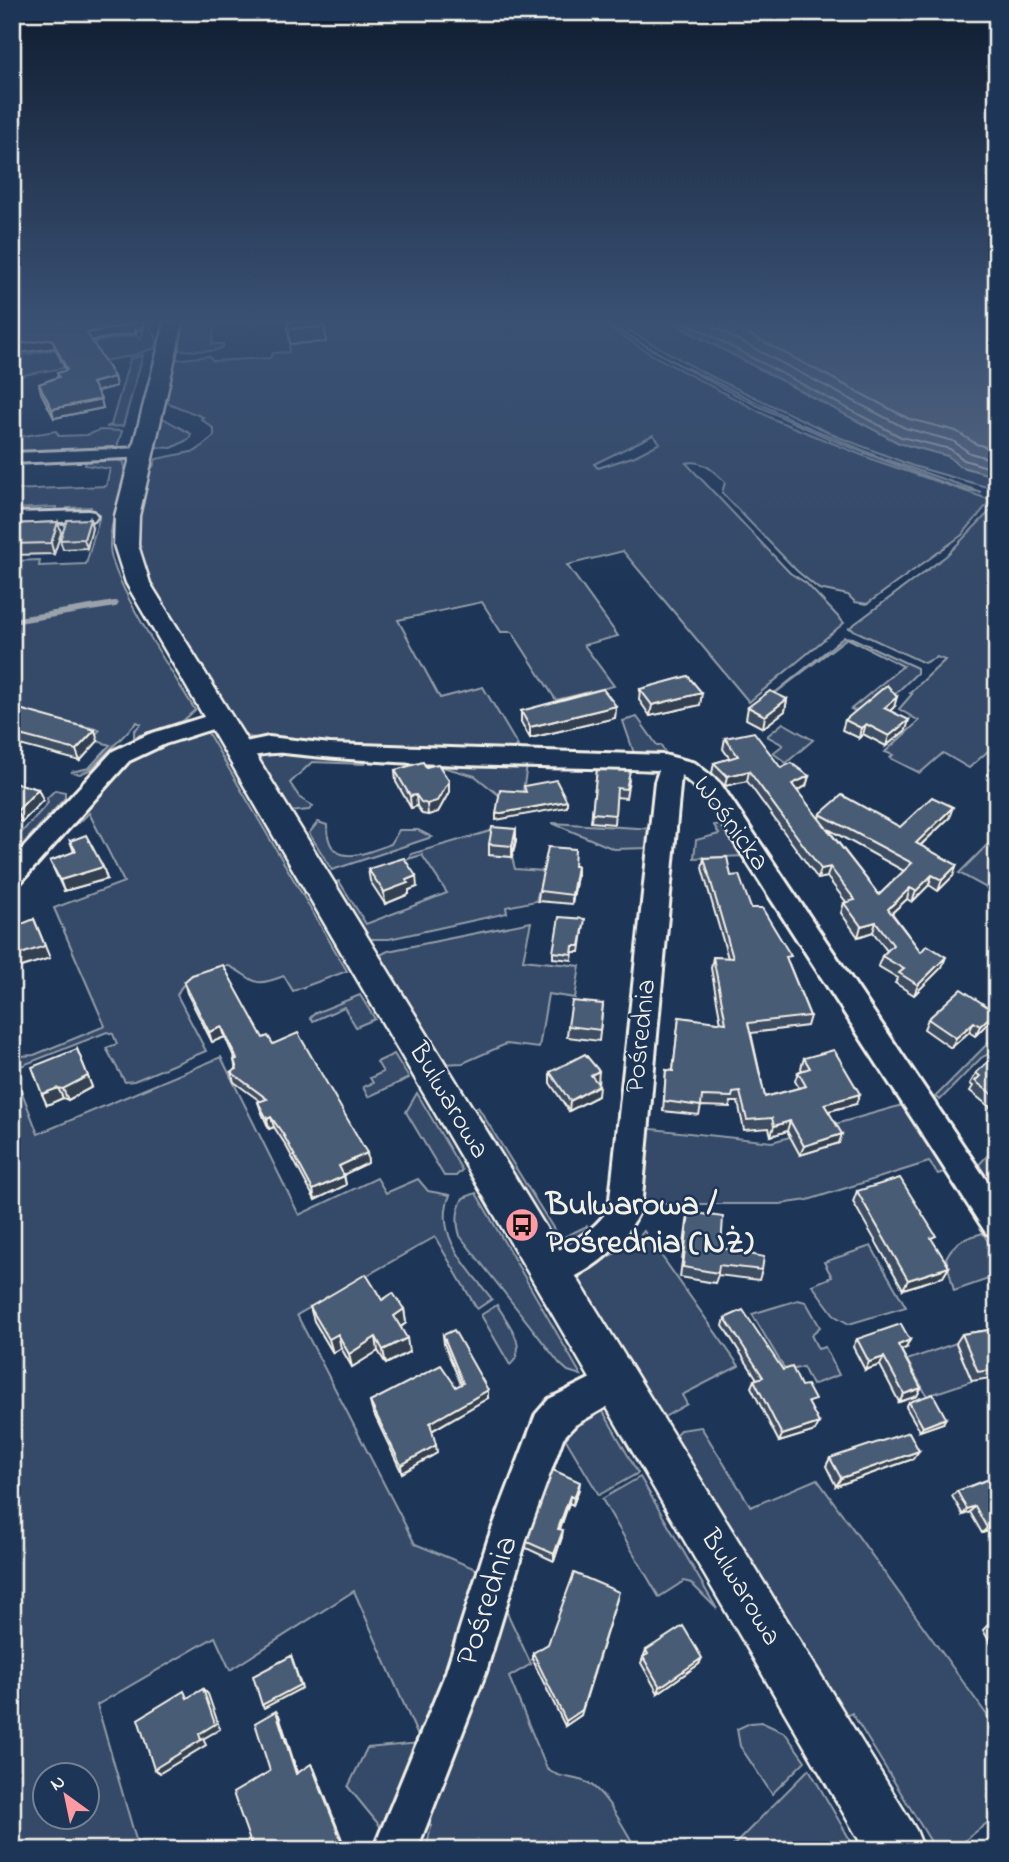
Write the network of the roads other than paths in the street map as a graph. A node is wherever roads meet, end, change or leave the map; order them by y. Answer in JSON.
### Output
{"nodes":[{"id":1,"x":153,"y":409,"type":"edge"},
{"id":2,"x":142,"y":453,"type":"junction"},
{"id":3,"x":12,"y":458,"type":"edge"},
{"id":4,"x":88,"y":516,"type":"edge"},
{"id":5,"x":12,"y":519,"type":"edge"},
{"id":6,"x":229,"y":734,"type":"junction"},
{"id":7,"x":673,"y":764,"type":"junction"},
{"id":8,"x":12,"y":876,"type":"edge"},
{"id":9,"x":997,"y":1223,"type":"edge"},
{"id":10,"x":551,"y":1272,"type":"junction"},
{"id":11,"x":617,"y":1382,"type":"junction"},
{"id":12,"x":395,"y":1850,"type":"edge"},
{"id":13,"x":896,"y":1850,"type":"edge"}],
"edges":[{"from":1,"to":2,"type":"street","name":"Bulwarowa"},
{"from":2,"to":3,"type":"street"},
{"from":2,"to":6,"type":"street","name":"Bulwarowa"},
{"from":4,"to":5,"type":"street"},
{"from":6,"to":7,"type":"street","name":"Wośnicka"},
{"from":6,"to":8,"type":"street","name":"Wośnicka"},
{"from":6,"to":10,"type":"street","name":"Bulwarowa"},
{"from":7,"to":9,"type":"street","name":"Wośnicka"},
{"from":7,"to":10,"type":"street","name":"Pośrednia"},
{"from":10,"to":11,"type":"street","name":"Bulwarowa"},
{"from":11,"to":12,"type":"street","name":"Pośrednia"},
{"from":11,"to":13,"type":"street","name":"Bulwarowa"}]}
